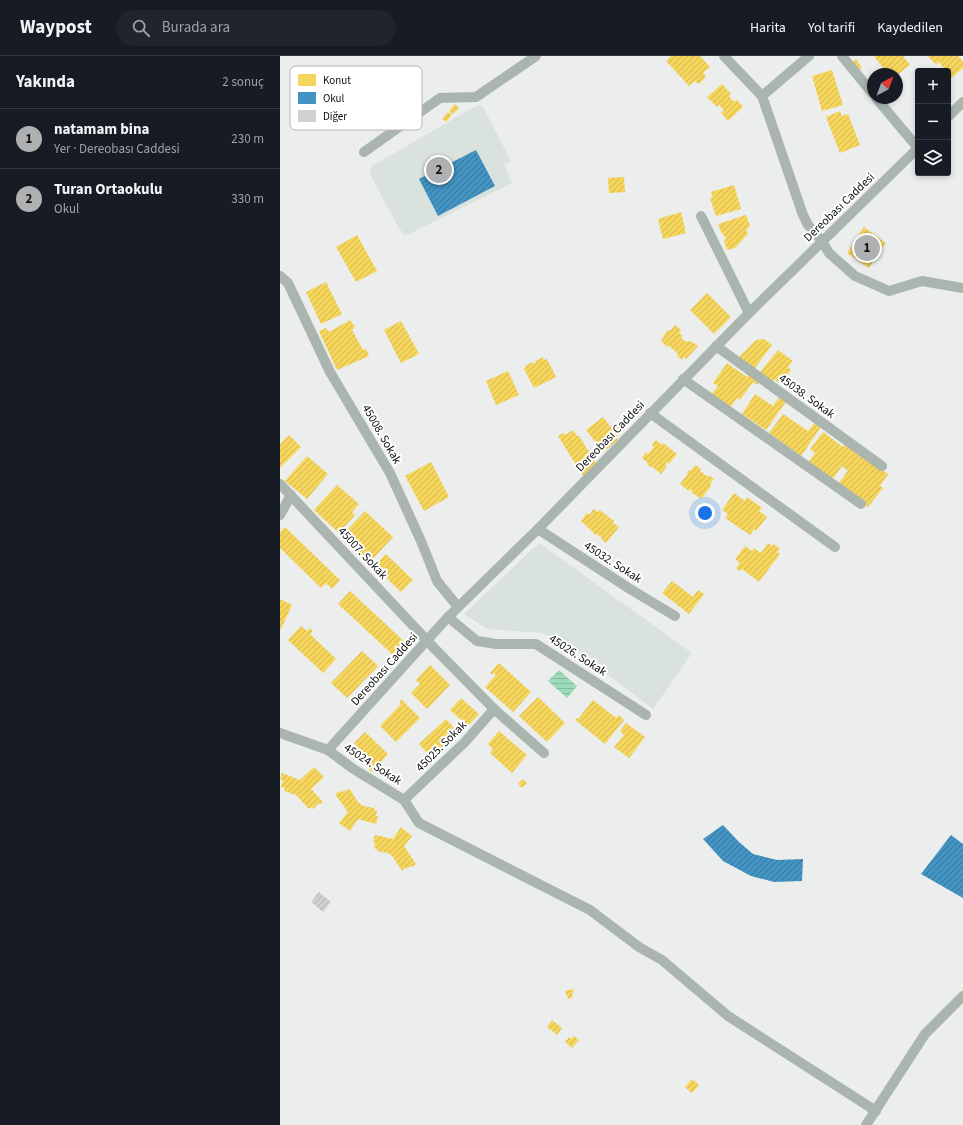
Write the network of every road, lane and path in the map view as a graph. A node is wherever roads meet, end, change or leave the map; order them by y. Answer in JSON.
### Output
{"nodes":[{"id":1,"x":536,"y":56,"type":"edge"},
{"id":2,"x":724,"y":56,"type":"edge"},
{"id":3,"x":809,"y":56,"type":"edge"},
{"id":4,"x":842,"y":56,"type":"edge"},
{"id":5,"x":867,"y":87,"type":"edge"},
{"id":6,"x":762,"y":96,"type":"junction"},
{"id":7,"x":963,"y":102,"type":"edge"},
{"id":8,"x":881,"y":104,"type":"edge"},
{"id":9,"x":422,"y":111,"type":"edge"},
{"id":10,"x":951,"y":114,"type":"edge"},
{"id":11,"x":395,"y":130,"type":"edge"},
{"id":12,"x":915,"y":144,"type":"edge"},
{"id":13,"x":915,"y":151,"type":"edge"},
{"id":14,"x":364,"y":152,"type":"dead end"},
{"id":15,"x":701,"y":216,"type":"dead end"},
{"id":16,"x":822,"y":241,"type":"junction"},
{"id":17,"x":280,"y":276,"type":"edge"},
{"id":18,"x":963,"y":288,"type":"edge"},
{"id":19,"x":749,"y":313,"type":"junction"},
{"id":20,"x":716,"y":346,"type":"junction"},
{"id":21,"x":683,"y":379,"type":"junction"},
{"id":22,"x":650,"y":413,"type":"junction"},
{"id":23,"x":882,"y":466,"type":"dead end"},
{"id":24,"x":280,"y":484,"type":"edge"},
{"id":25,"x":291,"y":495,"type":"junction"},
{"id":26,"x":861,"y":504,"type":"dead end"},
{"id":27,"x":280,"y":516,"type":"edge"},
{"id":28,"x":538,"y":529,"type":"junction"},
{"id":29,"x":835,"y":547,"type":"dead end"},
{"id":30,"x":458,"y":607,"type":"junction"},
{"id":31,"x":675,"y":616,"type":"dead end"},
{"id":32,"x":448,"y":617,"type":"junction"},
{"id":33,"x":427,"y":640,"type":"junction"},
{"id":34,"x":494,"y":709,"type":"junction"},
{"id":35,"x":646,"y":715,"type":"dead end"},
{"id":36,"x":280,"y":733,"type":"edge"},
{"id":37,"x":328,"y":750,"type":"junction"},
{"id":38,"x":544,"y":753,"type":"dead end"},
{"id":39,"x":404,"y":800,"type":"junction"},
{"id":40,"x":963,"y":996,"type":"edge"},
{"id":41,"x":876,"y":1111,"type":"junction"},
{"id":42,"x":866,"y":1125,"type":"edge"}],
"edges":[{"from":1,"to":9,"type":"street"},
{"from":2,"to":6,"type":"street"},
{"from":3,"to":6,"type":"street"},
{"from":4,"to":5,"type":"street"},
{"from":6,"to":16,"type":"street"},
{"from":7,"to":10,"type":"street"},
{"from":8,"to":12,"type":"street","name":"Dereobası Caddesi"},
{"from":11,"to":14,"type":"street"},
{"from":13,"to":16,"type":"street","name":"Dereobası Caddesi"},
{"from":15,"to":19,"type":"street"},
{"from":16,"to":18,"type":"street"},
{"from":16,"to":19,"type":"street","name":"Dereobası Caddesi"},
{"from":17,"to":30,"type":"street","name":"45008. Sokak"},
{"from":19,"to":20,"type":"street","name":"Dereobası Caddesi"},
{"from":20,"to":21,"type":"street","name":"Dereobası Caddesi"},
{"from":20,"to":23,"type":"street","name":"45038. Sokak"},
{"from":21,"to":22,"type":"street","name":"Dereobası Caddesi"},
{"from":21,"to":26,"type":"street"},
{"from":22,"to":28,"type":"street","name":"Dereobası Caddesi"},
{"from":22,"to":29,"type":"street"},
{"from":24,"to":25,"type":"street","name":"45007. Sokak"},
{"from":25,"to":27,"type":"street"},
{"from":25,"to":33,"type":"street","name":"45007. Sokak"},
{"from":28,"to":30,"type":"street","name":"Dereobası Caddesi"},
{"from":28,"to":31,"type":"street","name":"45032. Sokak"},
{"from":30,"to":32,"type":"street","name":"Dereobası Caddesi"},
{"from":32,"to":33,"type":"street","name":"Dereobası Caddesi"},
{"from":32,"to":35,"type":"street","name":"45026. Sokak"},
{"from":33,"to":34,"type":"street"},
{"from":33,"to":37,"type":"street","name":"Dereobası Caddesi"},
{"from":34,"to":38,"type":"street"},
{"from":34,"to":39,"type":"street","name":"45025. Sokak"},
{"from":36,"to":37,"type":"street","name":"45024. Sokak"},
{"from":37,"to":39,"type":"street","name":"45024. Sokak"},
{"from":39,"to":41,"type":"street"},
{"from":40,"to":41,"type":"street"},
{"from":41,"to":42,"type":"street"}]}
